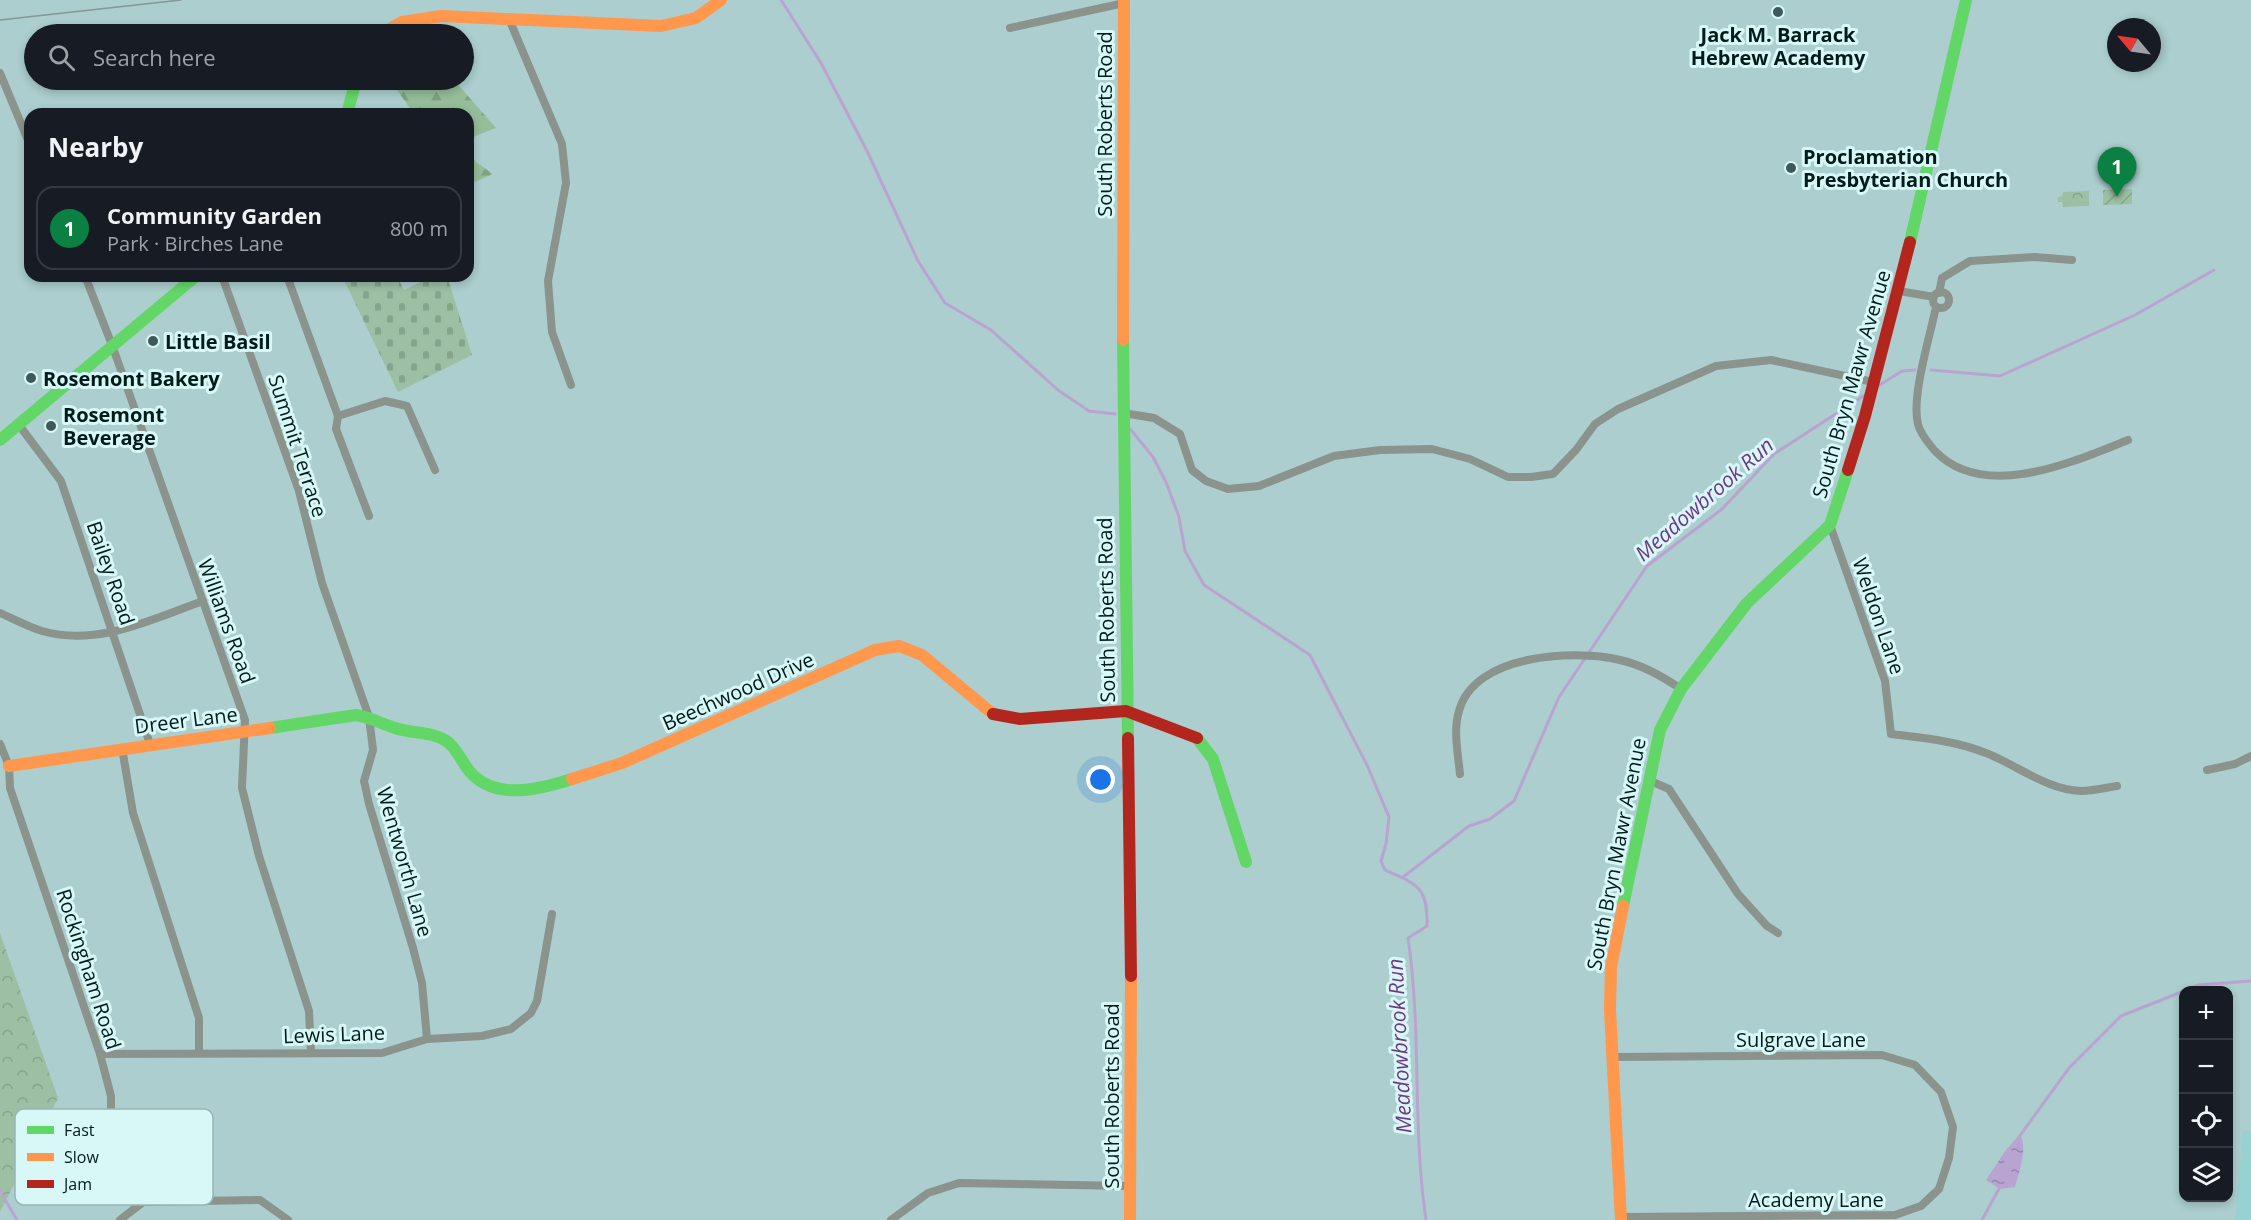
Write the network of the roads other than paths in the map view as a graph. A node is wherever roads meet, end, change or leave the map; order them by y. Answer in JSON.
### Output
{"nodes":[{"id":1,"x":721,"y":0,"type":"edge"},
{"id":2,"x":1966,"y":0,"type":"edge"},
{"id":3,"x":1124,"y":2,"type":"edge"},
{"id":4,"x":509,"y":19,"type":"junction"},
{"id":5,"x":398,"y":24,"type":"edge"},
{"id":6,"x":1010,"y":28,"type":"dead end"},
{"id":7,"x":0,"y":73,"type":"edge"},
{"id":8,"x":353,"y":90,"type":"edge"},
{"id":9,"x":349,"y":108,"type":"edge"},
{"id":10,"x":24,"y":131,"type":"edge"},
{"id":11,"x":2073,"y":260,"type":"dead end"},
{"id":12,"x":86,"y":282,"type":"edge"},
{"id":13,"x":189,"y":282,"type":"edge"},
{"id":14,"x":224,"y":282,"type":"edge"},
{"id":15,"x":289,"y":282,"type":"edge"},
{"id":16,"x":1899,"y":291,"type":"junction"},
{"id":17,"x":1936,"y":295,"type":"junction"},
{"id":18,"x":1936,"y":307,"type":"junction"},
{"id":19,"x":112,"y":345,"type":"junction"},
{"id":20,"x":571,"y":385,"type":"dead end"},
{"id":21,"x":1873,"y":385,"type":"junction"},
{"id":22,"x":1123,"y":413,"type":"junction"},
{"id":23,"x":338,"y":416,"type":"junction"},
{"id":24,"x":19,"y":425,"type":"junction"},
{"id":25,"x":0,"y":440,"type":"edge"},
{"id":26,"x":2128,"y":440,"type":"dead end"},
{"id":27,"x":435,"y":470,"type":"dead end"},
{"id":28,"x":369,"y":516,"type":"dead end"},
{"id":29,"x":1830,"y":525,"type":"junction"},
{"id":30,"x":203,"y":601,"type":"junction"},
{"id":31,"x":0,"y":613,"type":"edge"},
{"id":32,"x":337,"y":628,"type":"joint"},
{"id":33,"x":114,"y":633,"type":"junction"},
{"id":34,"x":1682,"y":689,"type":"junction"},
{"id":35,"x":1126,"y":711,"type":"junction"},
{"id":36,"x":369,"y":717,"type":"junction"},
{"id":37,"x":247,"y":732,"type":"junction"},
{"id":38,"x":0,"y":744,"type":"edge"},
{"id":39,"x":150,"y":744,"type":"junction"},
{"id":40,"x":122,"y":748,"type":"junction"},
{"id":41,"x":2251,"y":756,"type":"edge"},
{"id":42,"x":9,"y":766,"type":"junction"},
{"id":43,"x":2207,"y":770,"type":"dead end"},
{"id":44,"x":1460,"y":774,"type":"dead end"},
{"id":45,"x":1648,"y":780,"type":"junction"},
{"id":46,"x":2117,"y":786,"type":"dead end"},
{"id":47,"x":1246,"y":862,"type":"dead end"},
{"id":48,"x":552,"y":915,"type":"dead end"},
{"id":49,"x":1778,"y":933,"type":"dead end"},
{"id":50,"x":427,"y":1039,"type":"junction"},
{"id":51,"x":199,"y":1051,"type":"junction"},
{"id":52,"x":311,"y":1053,"type":"junction"},
{"id":53,"x":100,"y":1054,"type":"junction"},
{"id":54,"x":1612,"y":1057,"type":"junction"},
{"id":55,"x":111,"y":1109,"type":"edge"},
{"id":56,"x":1953,"y":1127,"type":"joint"},
{"id":57,"x":1129,"y":1186,"type":"junction"},
{"id":58,"x":213,"y":1201,"type":"edge"},
{"id":59,"x":140,"y":1205,"type":"edge"},
{"id":60,"x":1621,"y":1218,"type":"edge"},
{"id":61,"x":120,"y":1220,"type":"edge"},
{"id":62,"x":288,"y":1220,"type":"edge"},
{"id":63,"x":891,"y":1220,"type":"edge"},
{"id":64,"x":1130,"y":1220,"type":"edge"}],
"edges":[{"from":1,"to":4,"type":"street"},
{"from":2,"to":16,"type":"street","name":"South Bryn Mawr Avenue"},
{"from":3,"to":6,"type":"street"},
{"from":3,"to":22,"type":"street","name":"South Roberts Road"},
{"from":4,"to":5,"type":"street"},
{"from":4,"to":20,"type":"street"},
{"from":7,"to":10,"type":"street"},
{"from":8,"to":9,"type":"street"},
{"from":11,"to":17,"type":"street"},
{"from":12,"to":19,"type":"street","name":"Williams Road"},
{"from":13,"to":19,"type":"street"},
{"from":14,"to":32,"type":"street","name":"Summit Terrace"},
{"from":15,"to":23,"type":"street"},
{"from":16,"to":17,"type":"street"},
{"from":16,"to":21,"type":"street","name":"South Bryn Mawr Avenue"},
{"from":17,"to":18,"type":"street"},
{"from":17,"to":18,"type":"street"},
{"from":18,"to":26,"type":"street"},
{"from":19,"to":24,"type":"street"},
{"from":19,"to":30,"type":"street","name":"Williams Road"},
{"from":21,"to":22,"type":"street"},
{"from":21,"to":29,"type":"street","name":"South Bryn Mawr Avenue"},
{"from":22,"to":35,"type":"street","name":"South Roberts Road"},
{"from":23,"to":27,"type":"street"},
{"from":23,"to":28,"type":"street"},
{"from":24,"to":25,"type":"street"},
{"from":24,"to":33,"type":"street","name":"Bailey Road"},
{"from":29,"to":34,"type":"street","name":"South Bryn Mawr Avenue"},
{"from":29,"to":46,"type":"street","name":"Weldon Lane"},
{"from":30,"to":33,"type":"street"},
{"from":30,"to":37,"type":"street","name":"Williams Road"},
{"from":31,"to":33,"type":"street"},
{"from":32,"to":36,"type":"street","name":"Wentworth Lane"},
{"from":33,"to":39,"type":"street","name":"Bailey Road"},
{"from":34,"to":44,"type":"street"},
{"from":34,"to":45,"type":"street","name":"South Bryn Mawr Avenue"},
{"from":35,"to":36,"type":"street","name":"Beechwood Drive"},
{"from":35,"to":47,"type":"street"},
{"from":35,"to":57,"type":"street","name":"South Roberts Road"},
{"from":36,"to":37,"type":"street","name":"Dreer Lane"},
{"from":36,"to":50,"type":"street","name":"Wentworth Lane"},
{"from":37,"to":39,"type":"street","name":"Dreer Lane"},
{"from":37,"to":52,"type":"street","name":"Williams Road"},
{"from":38,"to":42,"type":"street","name":"Rockingham Road"},
{"from":39,"to":40,"type":"street","name":"Dreer Lane"},
{"from":40,"to":42,"type":"street","name":"Dreer Lane"},
{"from":40,"to":51,"type":"street"},
{"from":41,"to":43,"type":"street"},
{"from":42,"to":53,"type":"street","name":"Rockingham Road"},
{"from":45,"to":49,"type":"street"},
{"from":45,"to":54,"type":"street","name":"South Bryn Mawr Avenue"},
{"from":48,"to":50,"type":"street","name":"Lewis Lane"},
{"from":50,"to":52,"type":"street","name":"Lewis Lane"},
{"from":51,"to":52,"type":"street","name":"Lewis Lane"},
{"from":51,"to":53,"type":"street","name":"Lewis Lane"},
{"from":53,"to":55,"type":"street","name":"Rockingham Road"},
{"from":54,"to":56,"type":"street","name":"Sulgrave Lane"},
{"from":54,"to":60,"type":"street","name":"South Bryn Mawr Avenue"},
{"from":56,"to":60,"type":"street","name":"Academy Lane"},
{"from":57,"to":63,"type":"street"},
{"from":57,"to":64,"type":"street","name":"South Roberts Road"},
{"from":58,"to":62,"type":"street"},
{"from":59,"to":61,"type":"street"}]}
